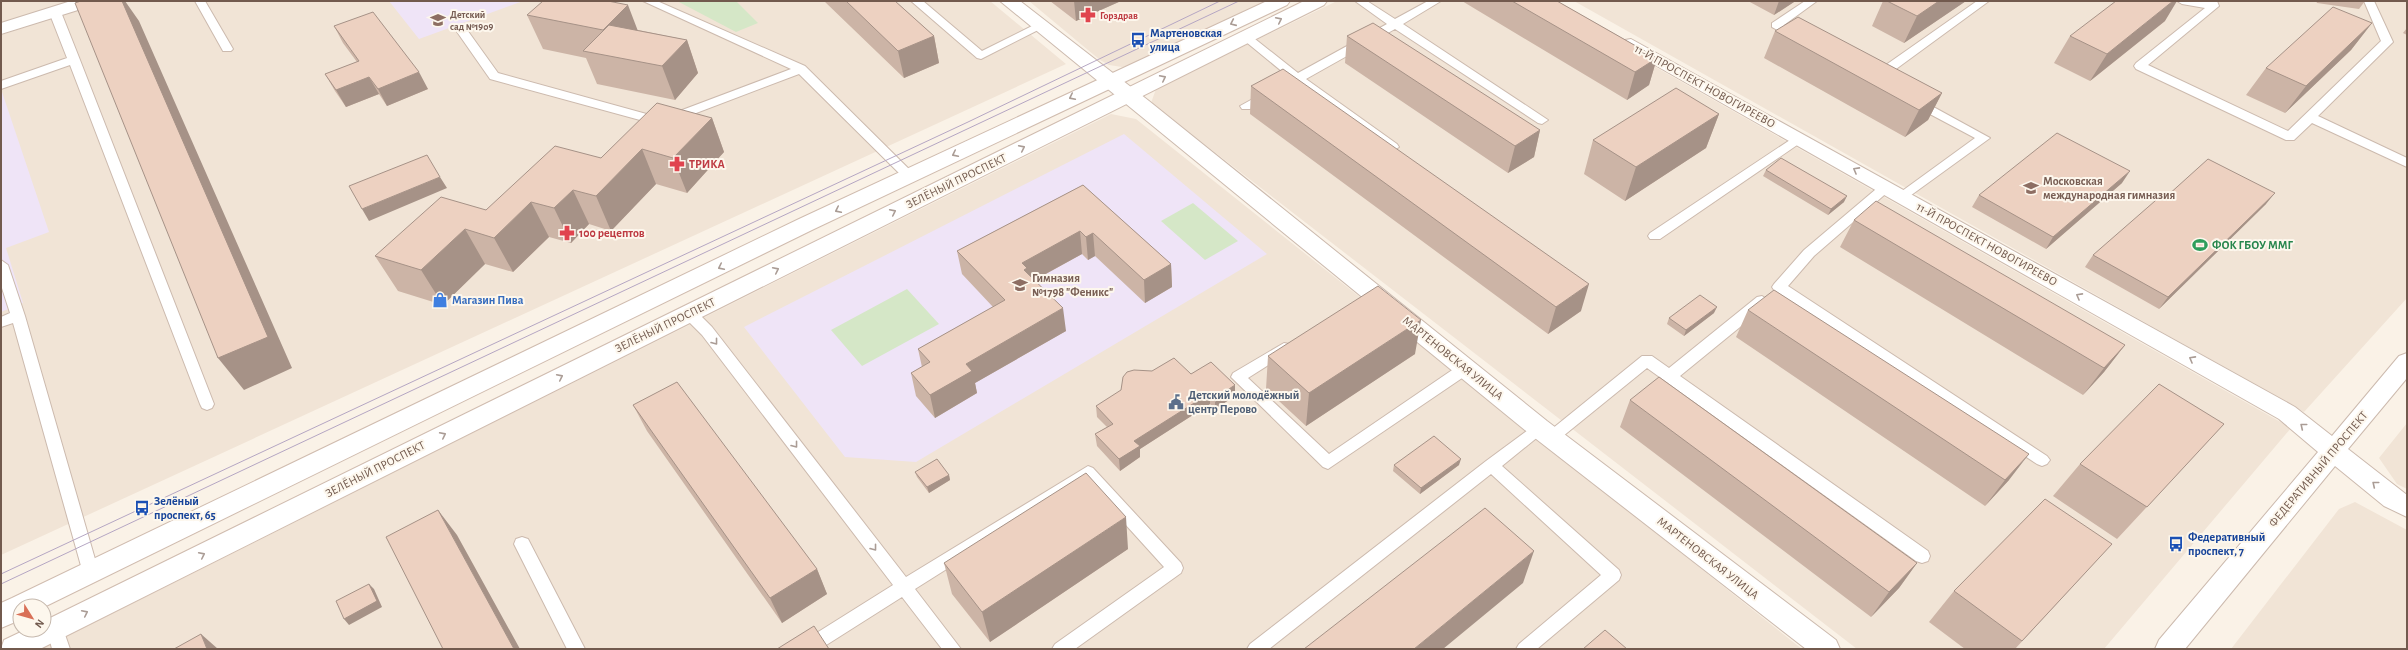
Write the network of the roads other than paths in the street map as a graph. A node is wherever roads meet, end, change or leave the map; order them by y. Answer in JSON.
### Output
{"nodes":[{"id":1,"x":88,"y":1,"type":"edge"},
{"id":2,"x":200,"y":1,"type":"edge"},
{"id":3,"x":648,"y":1,"type":"edge"},
{"id":4,"x":916,"y":1,"type":"edge"},
{"id":5,"x":1009,"y":1,"type":"edge"},
{"id":6,"x":1281,"y":1,"type":"edge"},
{"id":7,"x":1318,"y":1,"type":"edge"},
{"id":8,"x":1360,"y":1,"type":"edge"},
{"id":9,"x":1436,"y":1,"type":"edge"},
{"id":10,"x":1812,"y":1,"type":"edge"},
{"id":11,"x":1984,"y":1,"type":"edge"},
{"id":12,"x":2182,"y":1,"type":"edge"},
{"id":13,"x":2369,"y":1,"type":"edge"},
{"id":14,"x":2213,"y":4,"type":"edge"},
{"id":15,"x":55,"y":12,"type":"junction"},
{"id":16,"x":1395,"y":24,"type":"junction"},
{"id":17,"x":1040,"y":26,"type":"junction"},
{"id":18,"x":1,"y":29,"type":"edge"},
{"id":19,"x":461,"y":29,"type":"dead end"},
{"id":20,"x":1616,"y":35,"type":"edge"},
{"id":21,"x":1246,"y":37,"type":"junction"},
{"id":22,"x":1809,"y":43,"type":"edge"},
{"id":23,"x":226,"y":49,"type":"dead end"},
{"id":24,"x":74,"y":60,"type":"junction"},
{"id":25,"x":801,"y":69,"type":"junction"},
{"id":26,"x":1297,"y":78,"type":"junction"},
{"id":27,"x":1107,"y":80,"type":"junction"},
{"id":28,"x":1,"y":85,"type":"edge"},
{"id":29,"x":1888,"y":86,"type":"edge"},
{"id":30,"x":1128,"y":96,"type":"junction"},
{"id":31,"x":1909,"y":98,"type":"edge"},
{"id":32,"x":1246,"y":106,"type":"dead end"},
{"id":33,"x":2310,"y":118,"type":"junction"},
{"id":34,"x":1542,"y":120,"type":"dead end"},
{"id":35,"x":1799,"y":138,"type":"junction"},
{"id":36,"x":1406,"y":156,"type":"edge"},
{"id":37,"x":2407,"y":162,"type":"edge"},
{"id":38,"x":909,"y":176,"type":"junction"},
{"id":39,"x":1894,"y":192,"type":"junction"},
{"id":40,"x":1655,"y":236,"type":"dead end"},
{"id":41,"x":1,"y":265,"type":"edge"},
{"id":42,"x":1779,"y":287,"type":"junction"},
{"id":43,"x":689,"y":312,"type":"junction"},
{"id":44,"x":18,"y":316,"type":"junction"},
{"id":45,"x":1,"y":322,"type":"edge"},
{"id":46,"x":1298,"y":339,"type":"edge"},
{"id":47,"x":2407,"y":362,"type":"edge"},
{"id":48,"x":1466,"y":368,"type":"junction"},
{"id":49,"x":1669,"y":376,"type":"junction"},
{"id":50,"x":207,"y":404,"type":"dead end"},
{"id":51,"x":1546,"y":432,"type":"junction"},
{"id":52,"x":2334,"y":450,"type":"junction"},
{"id":53,"x":2042,"y":460,"type":"dead end"},
{"id":54,"x":1491,"y":465,"type":"junction"},
{"id":55,"x":2407,"y":507,"type":"edge"},
{"id":56,"x":522,"y":544,"type":"dead end"},
{"id":57,"x":1922,"y":556,"type":"dead end"},
{"id":58,"x":91,"y":573,"type":"junction"},
{"id":59,"x":904,"y":587,"type":"junction"},
{"id":60,"x":38,"y":598,"type":"edge"},
{"id":61,"x":12,"y":610,"type":"edge"},
{"id":62,"x":1,"y":616,"type":"edge"},
{"id":63,"x":58,"y":639,"type":"edge"},
{"id":64,"x":1529,"y":648,"type":"edge"},
{"id":65,"x":13,"y":649,"type":"edge"},
{"id":66,"x":576,"y":649,"type":"edge"},
{"id":67,"x":805,"y":649,"type":"edge"},
{"id":68,"x":952,"y":649,"type":"edge"},
{"id":69,"x":1061,"y":649,"type":"edge"},
{"id":70,"x":1256,"y":649,"type":"edge"},
{"id":71,"x":1827,"y":649,"type":"edge"},
{"id":72,"x":2168,"y":649,"type":"edge"}],
"edges":[{"from":1,"to":15,"type":"main road"},
{"from":2,"to":23,"type":"lane"},
{"from":3,"to":25,"type":"lane"},
{"from":4,"to":17,"type":"lane"},
{"from":5,"to":17,"type":"main road","name":"МАРТЕНОВСКАЯ УЛИЦА"},
{"from":6,"to":27,"type":"main road","name":"ЗЕЛЁНЫЙ ПРОСПЕКТ","one_way":true},
{"from":21,"to":7,"type":"main road","name":"ЗЕЛЁНЫЙ ПРОСПЕКТ","one_way":true},
{"from":8,"to":16,"type":"lane"},
{"from":9,"to":16,"type":"lane"},
{"from":10,"to":22,"type":"lane"},
{"from":11,"to":29,"type":"lane"},
{"from":12,"to":14,"type":"lane"},
{"from":13,"to":33,"type":"lane"},
{"from":14,"to":33,"type":"lane"},
{"from":15,"to":18,"type":"main road"},
{"from":15,"to":24,"type":"lane"},
{"from":16,"to":26,"type":"lane"},
{"from":16,"to":34,"type":"lane"},
{"from":17,"to":27,"type":"main road","name":"МАРТЕНОВСКАЯ УЛИЦА"},
{"from":19,"to":25,"type":"lane"},
{"from":20,"to":35,"type":"main road","name":"11-Й ПРОСПЕКТ НОВОГИРЕЕВО"},
{"from":21,"to":26,"type":"lane"},
{"from":30,"to":21,"type":"main road","name":"ЗЕЛЁНЫЙ ПРОСПЕКТ","one_way":true},
{"from":24,"to":28,"type":"lane"},
{"from":24,"to":50,"type":"lane"},
{"from":25,"to":38,"type":"lane"},
{"from":26,"to":32,"type":"lane"},
{"from":26,"to":36,"type":"lane"},
{"from":27,"to":30,"type":"main road","name":"МАРТЕНОВСКАЯ УЛИЦА"},
{"from":27,"to":38,"type":"main road","name":"ЗЕЛЁНЫЙ ПРОСПЕКТ","one_way":true},
{"from":43,"to":30,"type":"main road","name":"ЗЕЛЁНЫЙ ПРОСПЕКТ","one_way":true},
{"from":30,"to":48,"type":"main road","name":"МАРТЕНОВСКАЯ УЛИЦА"},
{"from":31,"to":39,"type":"lane"},
{"from":33,"to":37,"type":"lane"},
{"from":39,"to":35,"type":"main road","name":"11-Й ПРОСПЕКТ НОВОГИРЕЕВО","one_way":true},
{"from":35,"to":40,"type":"lane"},
{"from":38,"to":58,"type":"main road","name":"ЗЕЛЁНЫЙ ПРОСПЕКТ","one_way":true},
{"from":39,"to":42,"type":"lane"},
{"from":52,"to":39,"type":"main road","name":"11-Й ПРОСПЕКТ НОВОГИРЕЕВО","one_way":true},
{"from":41,"to":44,"type":"lane"},
{"from":42,"to":49,"type":"lane"},
{"from":42,"to":53,"type":"lane"},
{"from":43,"to":59,"type":"lane","one_way":true},
{"from":63,"to":43,"type":"main road","name":"ЗЕЛЁНЫЙ ПРОСПЕКТ","one_way":true},
{"from":44,"to":45,"type":"lane"},
{"from":44,"to":58,"type":"lane"},
{"from":46,"to":48,"type":"lane"},
{"from":47,"to":52,"type":"main road","name":"ФЕДЕРАТИВНЫЙ ПРОСПЕКТ"},
{"from":48,"to":51,"type":"main road","name":"МАРТЕНОВСКАЯ УЛИЦА"},
{"from":49,"to":51,"type":"lane"},
{"from":49,"to":57,"type":"lane"},
{"from":51,"to":54,"type":"lane"},
{"from":51,"to":71,"type":"main road","name":"МАРТЕНОВСКАЯ УЛИЦА"},
{"from":55,"to":52,"type":"main road","name":"11-Й ПРОСПЕКТ НОВОГИРЕЕВО","one_way":true},
{"from":52,"to":72,"type":"main road","name":"ФЕДЕРАТИВНЫЙ ПРОСПЕКТ"},
{"from":54,"to":64,"type":"lane"},
{"from":54,"to":70,"type":"lane"},
{"from":56,"to":66,"type":"lane"},
{"from":58,"to":60,"type":"main road","name":"ЗЕЛЁНЫЙ ПРОСПЕКТ"},
{"from":59,"to":67,"type":"lane"},
{"from":59,"to":68,"type":"lane"},
{"from":59,"to":69,"type":"lane"},
{"from":61,"to":62,"type":"main road","name":"ЗЕЛЁНЫЙ ПРОСПЕКТ"},
{"from":63,"to":65,"type":"main road","name":"ЗЕЛЁНЫЙ ПРОСПЕКТ"}]}
